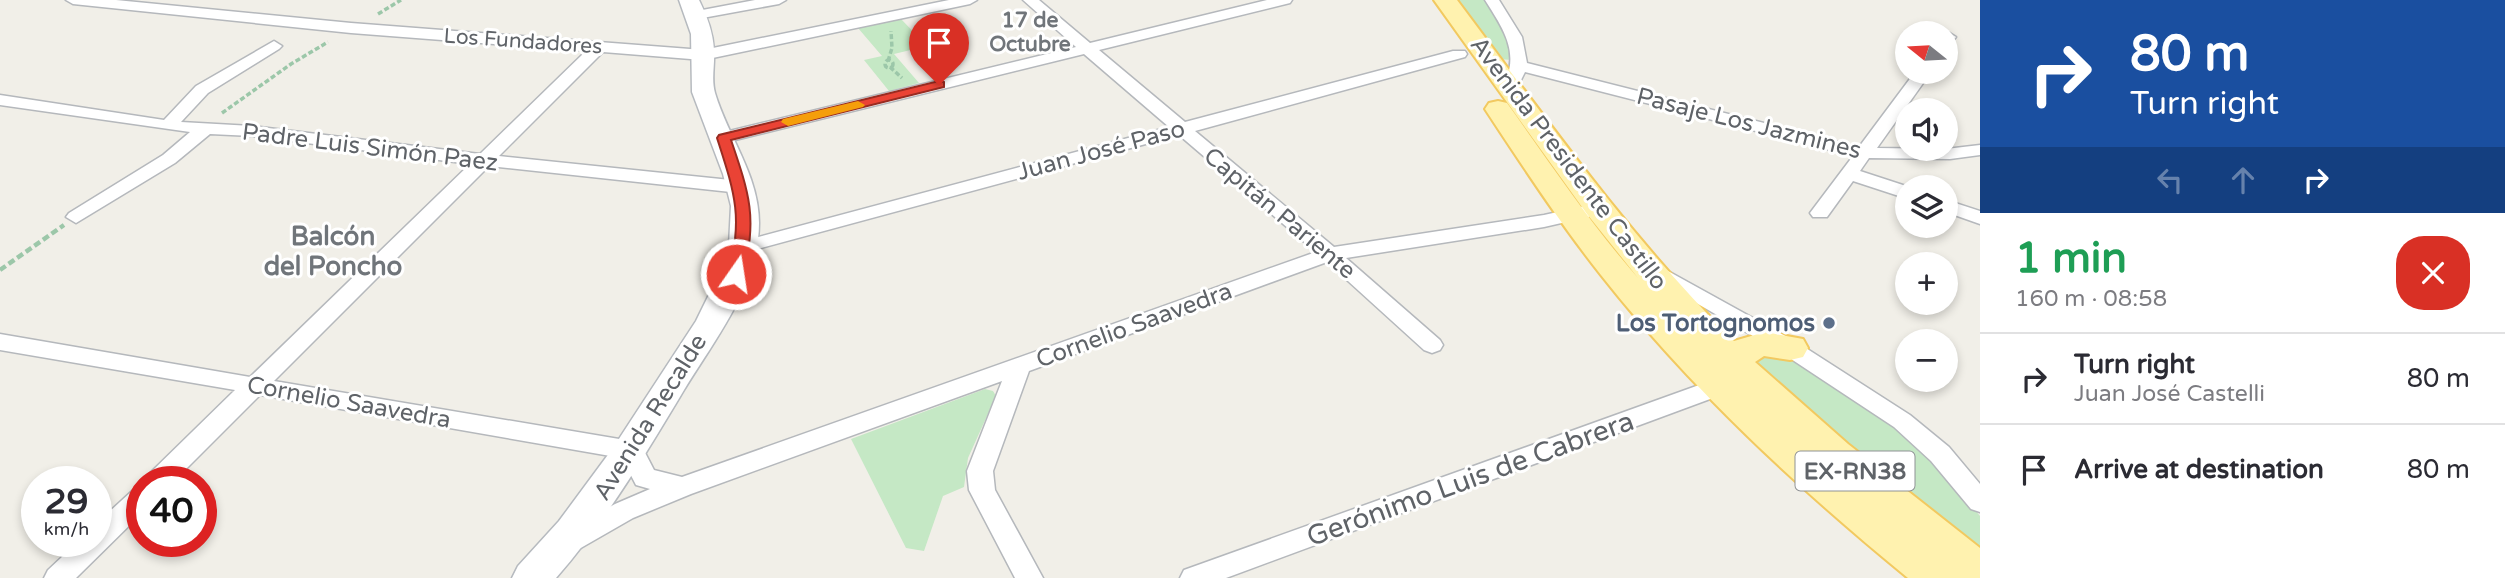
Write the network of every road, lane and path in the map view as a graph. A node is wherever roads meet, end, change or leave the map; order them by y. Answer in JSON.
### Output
{"nodes":[{"id":1,"x":73,"y":0,"type":"edge"},
{"id":2,"x":401,"y":0,"type":"edge"},
{"id":3,"x":779,"y":0,"type":"edge"},
{"id":4,"x":970,"y":0,"type":"edge"},
{"id":5,"x":1030,"y":0,"type":"edge"},
{"id":6,"x":1285,"y":0,"type":"edge"},
{"id":7,"x":1423,"y":0,"type":"edge"},
{"id":8,"x":1445,"y":0,"type":"edge"},
{"id":9,"x":1492,"y":0,"type":"edge"},
{"id":10,"x":693,"y":8,"type":"edge"},
{"id":11,"x":900,"y":14,"type":"junction"},
{"id":12,"x":351,"y":28,"type":"junction"},
{"id":13,"x":274,"y":46,"type":"dead end"},
{"id":14,"x":599,"y":47,"type":"junction"},
{"id":15,"x":1086,"y":48,"type":"junction"},
{"id":16,"x":1460,"y":54,"type":"junction"},
{"id":17,"x":703,"y":55,"type":"junction"},
{"id":18,"x":888,"y":61,"type":"dead end"},
{"id":19,"x":1515,"y":77,"type":"junction"},
{"id":20,"x":1914,"y":84,"type":"edge"},
{"id":21,"x":0,"y":100,"type":"edge"},
{"id":22,"x":169,"y":125,"type":"junction"},
{"id":23,"x":205,"y":129,"type":"junction"},
{"id":24,"x":1180,"y":129,"type":"junction"},
{"id":25,"x":723,"y":138,"type":"junction"},
{"id":26,"x":1980,"y":150,"type":"edge"},
{"id":27,"x":1863,"y":153,"type":"junction"},
{"id":28,"x":484,"y":160,"type":"junction"},
{"id":29,"x":1848,"y":173,"type":"junction"},
{"id":30,"x":740,"y":187,"type":"junction"},
{"id":31,"x":1895,"y":189,"type":"edge"},
{"id":32,"x":1958,"y":210,"type":"edge"},
{"id":33,"x":1585,"y":211,"type":"junction"},
{"id":34,"x":1820,"y":213,"type":"dead end"},
{"id":35,"x":76,"y":217,"type":"joint"},
{"id":36,"x":1980,"y":218,"type":"edge"},
{"id":37,"x":743,"y":247,"type":"junction"},
{"id":38,"x":1330,"y":254,"type":"junction"},
{"id":39,"x":1640,"y":261,"type":"junction"},
{"id":40,"x":0,"y":270,"type":"edge"},
{"id":41,"x":0,"y":342,"type":"edge"},
{"id":42,"x":1432,"y":345,"type":"dead end"},
{"id":43,"x":1790,"y":348,"type":"junction"},
{"id":44,"x":1020,"y":366,"type":"junction"},
{"id":45,"x":1727,"y":375,"type":"junction"},
{"id":46,"x":256,"y":386,"type":"junction"},
{"id":47,"x":631,"y":450,"type":"junction"},
{"id":48,"x":173,"y":466,"type":"edge"},
{"id":49,"x":682,"y":487,"type":"junction"},
{"id":50,"x":1980,"y":502,"type":"edge"},
{"id":51,"x":126,"y":512,"type":"edge"},
{"id":52,"x":561,"y":548,"type":"junction"},
{"id":53,"x":1980,"y":573,"type":"edge"},
{"id":54,"x":58,"y":578,"type":"edge"},
{"id":55,"x":533,"y":578,"type":"edge"},
{"id":56,"x":1029,"y":578,"type":"edge"},
{"id":57,"x":1194,"y":578,"type":"edge"},
{"id":58,"x":1938,"y":578,"type":"edge"}],
"edges":[{"from":1,"to":12,"type":"street","name":"Los Fundadores"},
{"from":2,"to":12,"type":"path"},
{"from":3,"to":10,"type":"street"},
{"from":4,"to":11,"type":"street","name":"Los Fundadores"},
{"from":5,"to":15,"type":"street","name":"Capitán Pariente"},
{"from":6,"to":15,"type":"street"},
{"from":7,"to":16,"type":"main road","name":"Avenida Presidente Castillo","number":"EX-RN38"},
{"from":8,"to":19,"type":"main road","name":"Avenida Presidente Castillo","number":"EX-RN38"},
{"from":9,"to":19,"type":"street"},
{"from":10,"to":17,"type":"street","name":"Avenida Recalde"},
{"from":11,"to":17,"type":"street","name":"Los Fundadores"},
{"from":11,"to":18,"type":"path"},
{"from":12,"to":14,"type":"street","name":"Los Fundadores"},
{"from":12,"to":23,"type":"path"},
{"from":13,"to":22,"type":"street"},
{"from":14,"to":17,"type":"street","name":"Los Fundadores"},
{"from":14,"to":28,"type":"street"},
{"from":15,"to":24,"type":"street","name":"Capitán Pariente"},
{"from":15,"to":25,"type":"street"},
{"from":16,"to":24,"type":"street","name":"Juan José Paso"},
{"from":16,"to":33,"type":"main road","name":"Avenida Presidente Castillo","number":"EX-RN38"},
{"from":17,"to":25,"type":"street","name":"Avenida Recalde"},
{"from":19,"to":27,"type":"street","name":"Pasaje Los Jazmines"},
{"from":19,"to":33,"type":"main road","name":"Avenida Presidente Castillo","number":"EX-RN38"},
{"from":20,"to":27,"type":"street"},
{"from":21,"to":22,"type":"street","name":"Padre Luis Simón Paez"},
{"from":22,"to":23,"type":"street","name":"Padre Luis Simón Paez"},
{"from":23,"to":28,"type":"street","name":"Padre Luis Simón Paez"},
{"from":23,"to":35,"type":"street"},
{"from":24,"to":37,"type":"street","name":"Juan José Paso"},
{"from":24,"to":38,"type":"street","name":"Capitán Pariente"},
{"from":25,"to":30,"type":"street","name":"Avenida Recalde"},
{"from":26,"to":27,"type":"street","name":"Pasaje Los Jazmines"},
{"from":27,"to":29,"type":"street"},
{"from":28,"to":30,"type":"street","name":"Padre Luis Simón Paez"},
{"from":28,"to":46,"type":"street"},
{"from":29,"to":31,"type":"street"},
{"from":29,"to":34,"type":"street"},
{"from":30,"to":37,"type":"street","name":"Avenida Recalde"},
{"from":32,"to":36,"type":"street"},
{"from":33,"to":38,"type":"street","name":"Cornelio Saavedra"},
{"from":33,"to":39,"type":"main road","name":"Avenida Presidente Castillo","number":"EX-RN38"},
{"from":33,"to":45,"type":"main road","name":"Avenida Presidente Castillo","number":"EX-RN38"},
{"from":35,"to":40,"type":"path"},
{"from":37,"to":47,"type":"street","name":"Avenida Recalde"},
{"from":38,"to":42,"type":"street","name":"Capitán Pariente"},
{"from":38,"to":44,"type":"street","name":"Cornelio Saavedra"},
{"from":39,"to":43,"type":"street"},
{"from":39,"to":45,"type":"main road","name":"Avenida Presidente Castillo","number":"EX-RN38"},
{"from":41,"to":46,"type":"street","name":"Cornelio Saavedra"},
{"from":43,"to":45,"type":"main road"},
{"from":43,"to":50,"type":"street"},
{"from":44,"to":49,"type":"street","name":"Cornelio Saavedra"},
{"from":44,"to":56,"type":"street"},
{"from":45,"to":53,"type":"main road","name":"Avenida Presidente Castillo","number":"EX-RN38"},
{"from":45,"to":57,"type":"street","name":"Gerónimo Luis de Cabrera"},
{"from":45,"to":58,"type":"main road","name":"Avenida Presidente Castillo","number":"EX-RN38"},
{"from":46,"to":47,"type":"street","name":"Cornelio Saavedra"},
{"from":46,"to":48,"type":"street"},
{"from":47,"to":49,"type":"street"},
{"from":47,"to":52,"type":"street","name":"Avenida Recalde"},
{"from":49,"to":52,"type":"street","name":"Cornelio Saavedra"},
{"from":51,"to":54,"type":"street"},
{"from":52,"to":55,"type":"street","name":"Avenida Recalde"}]}
